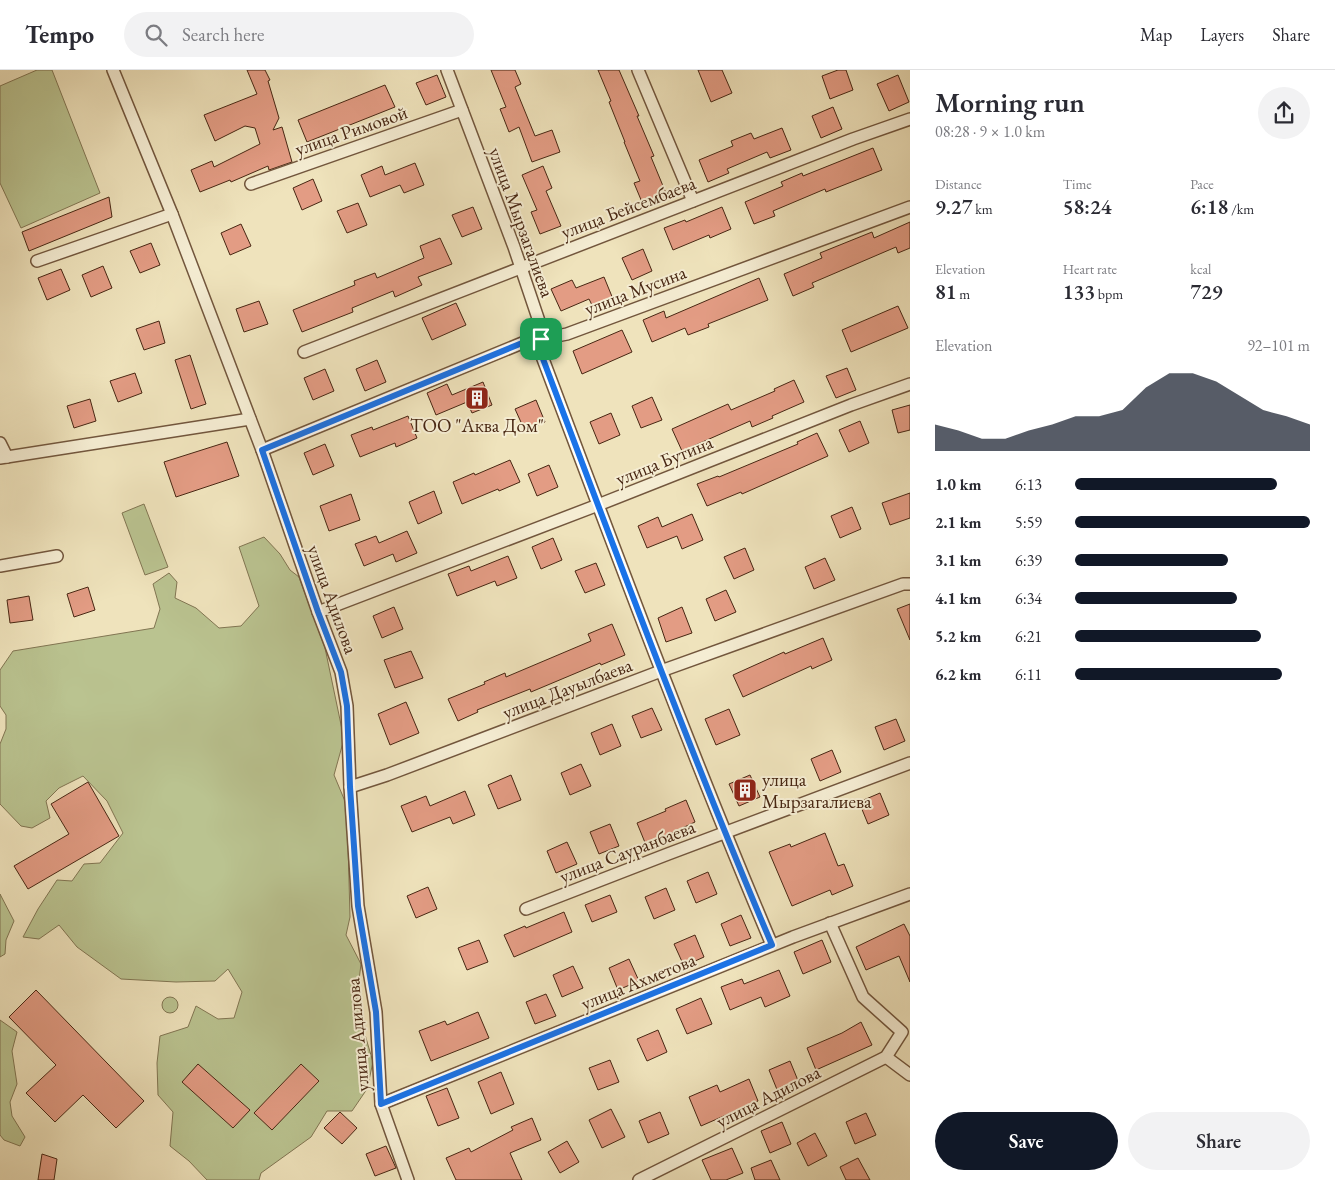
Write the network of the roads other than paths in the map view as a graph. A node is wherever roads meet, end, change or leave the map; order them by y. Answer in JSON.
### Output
{"nodes":[{"id":1,"x":113,"y":70,"type":"edge"},
{"id":2,"x":447,"y":70,"type":"edge"},
{"id":3,"x":638,"y":70,"type":"edge"},
{"id":4,"x":462,"y":110,"type":"junction"},
{"id":5,"x":910,"y":119,"type":"edge"},
{"id":6,"x":251,"y":184,"type":"dead end"},
{"id":7,"x":693,"y":201,"type":"junction"},
{"id":8,"x":910,"y":207,"type":"edge"},
{"id":9,"x":172,"y":214,"type":"junction"},
{"id":10,"x":38,"y":262,"type":"dead end"},
{"id":11,"x":521,"y":268,"type":"junction"},
{"id":12,"x":541,"y":339,"type":"junction"},
{"id":13,"x":304,"y":352,"type":"dead end"},
{"id":14,"x":910,"y":384,"type":"edge"},
{"id":15,"x":250,"y":418,"type":"junction"},
{"id":16,"x":0,"y":443,"type":"edge"},
{"id":17,"x":262,"y":450,"type":"junction"},
{"id":18,"x":4,"y":457,"type":"edge"},
{"id":19,"x":598,"y":505,"type":"junction"},
{"id":20,"x":57,"y":556,"type":"dead end"},
{"id":21,"x":0,"y":566,"type":"edge"},
{"id":22,"x":910,"y":584,"type":"edge"},
{"id":23,"x":318,"y":612,"type":"junction"},
{"id":24,"x":661,"y":671,"type":"junction"},
{"id":25,"x":910,"y":763,"type":"edge"},
{"id":26,"x":350,"y":787,"type":"junction"},
{"id":27,"x":725,"y":832,"type":"junction"},
{"id":28,"x":910,"y":894,"type":"edge"},
{"id":29,"x":526,"y":909,"type":"dead end"},
{"id":30,"x":830,"y":924,"type":"junction"},
{"id":31,"x":772,"y":945,"type":"junction"},
{"id":32,"x":886,"y":1057,"type":"junction"},
{"id":33,"x":910,"y":1076,"type":"edge"},
{"id":34,"x":381,"y":1104,"type":"junction"},
{"id":35,"x":408,"y":1180,"type":"edge"},
{"id":36,"x":639,"y":1180,"type":"edge"}],
"edges":[{"from":1,"to":9,"type":"street","name":"улица Адилова"},
{"from":2,"to":4,"type":"street","name":"улица Мырзагалиева"},
{"from":3,"to":7,"type":"street"},
{"from":4,"to":6,"type":"street","name":"улица Римовой"},
{"from":4,"to":11,"type":"street","name":"улица Мырзагалиева"},
{"from":5,"to":7,"type":"street","name":"улица Бейсембаева"},
{"from":7,"to":11,"type":"street","name":"улица Бейсембаева"},
{"from":8,"to":12,"type":"street","name":"улица Мусина"},
{"from":9,"to":10,"type":"street"},
{"from":9,"to":15,"type":"street","name":"улица Адилова"},
{"from":11,"to":12,"type":"street","name":"улица Мырзагалиева"},
{"from":11,"to":13,"type":"street","name":"улица Бейсембаева"},
{"from":12,"to":17,"type":"street","name":"улица Мусина"},
{"from":12,"to":19,"type":"street","name":"улица Мырзагалиева"},
{"from":14,"to":19,"type":"street","name":"улица Бутина"},
{"from":15,"to":17,"type":"street","name":"улица Адилова"},
{"from":15,"to":18,"type":"street"},
{"from":16,"to":18,"type":"street"},
{"from":17,"to":23,"type":"street","name":"улица Адилова"},
{"from":19,"to":23,"type":"street","name":"улица Бутина"},
{"from":19,"to":24,"type":"street","name":"улица Мырзагалиева"},
{"from":20,"to":21,"type":"street"},
{"from":22,"to":24,"type":"street","name":"улица Дауылбаева"},
{"from":23,"to":26,"type":"street","name":"улица Адилова"},
{"from":24,"to":26,"type":"street","name":"улица Дауылбаева"},
{"from":24,"to":27,"type":"street","name":"улица Мырзагалиева"},
{"from":25,"to":27,"type":"street","name":"улица Сауранбаева"},
{"from":26,"to":34,"type":"street","name":"улица Адилова"},
{"from":27,"to":29,"type":"street","name":"улица Сауранбаева"},
{"from":27,"to":31,"type":"street","name":"улица Мырзагалиева"},
{"from":28,"to":30,"type":"street","name":"улица Ахметова"},
{"from":30,"to":31,"type":"street","name":"улица Ахметова"},
{"from":30,"to":32,"type":"street"},
{"from":31,"to":34,"type":"street","name":"улица Ахметова"},
{"from":32,"to":33,"type":"street"},
{"from":32,"to":36,"type":"street","name":"улица Адилова"},
{"from":34,"to":35,"type":"street","name":"улица Адилова"}]}
